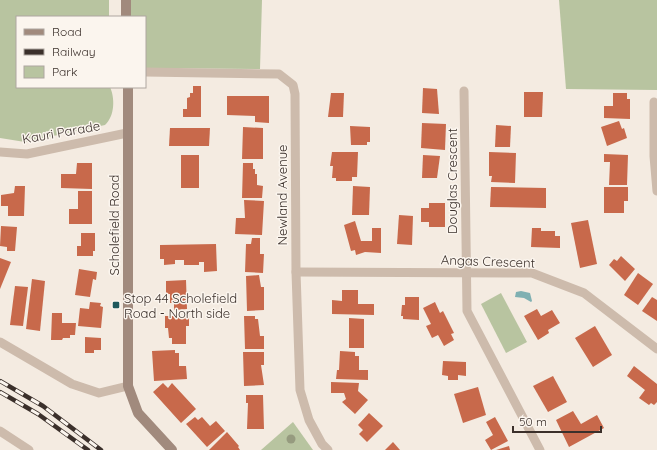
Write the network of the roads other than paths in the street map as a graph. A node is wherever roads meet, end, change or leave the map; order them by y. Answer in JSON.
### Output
{"nodes":[{"id":1,"x":126,"y":0,"type":"edge"},
{"id":2,"x":126,"y":16,"type":"edge"},
{"id":3,"x":146,"y":72,"type":"edge"},
{"id":4,"x":128,"y":88,"type":"edge"},
{"id":5,"x":464,"y":91,"type":"dead end"},
{"id":6,"x":654,"y":102,"type":"dead end"},
{"id":7,"x":127,"y":133,"type":"junction"},
{"id":8,"x":0,"y":152,"type":"edge"},
{"id":9,"x":657,"y":191,"type":"edge"},
{"id":10,"x":296,"y":272,"type":"junction"},
{"id":11,"x":465,"y":272,"type":"junction"},
{"id":12,"x":0,"y":342,"type":"edge"},
{"id":13,"x":657,"y":349,"type":"edge"},
{"id":14,"x":128,"y":386,"type":"junction"},
{"id":15,"x":0,"y":431,"type":"edge"},
{"id":16,"x":29,"y":450,"type":"edge"},
{"id":17,"x":172,"y":450,"type":"edge"},
{"id":18,"x":328,"y":450,"type":"edge"},
{"id":19,"x":540,"y":450,"type":"edge"}],
"edges":[{"from":1,"to":2,"type":"street"},
{"from":3,"to":10,"type":"street","name":"Newland Avenue"},
{"from":4,"to":7,"type":"street","name":"Scholefield Road"},
{"from":5,"to":11,"type":"street","name":"Douglas Crescent"},
{"from":6,"to":9,"type":"street"},
{"from":7,"to":8,"type":"street","name":"Kauri Parade"},
{"from":7,"to":14,"type":"street","name":"Scholefield Road"},
{"from":10,"to":11,"type":"street","name":"Angas Crescent"},
{"from":10,"to":18,"type":"street","name":"Newland Avenue"},
{"from":11,"to":13,"type":"street","name":"Angas Crescent"},
{"from":11,"to":19,"type":"street","name":"Douglas Crescent"},
{"from":12,"to":14,"type":"street"},
{"from":14,"to":17,"type":"street"},
{"from":15,"to":16,"type":"street"}]}
